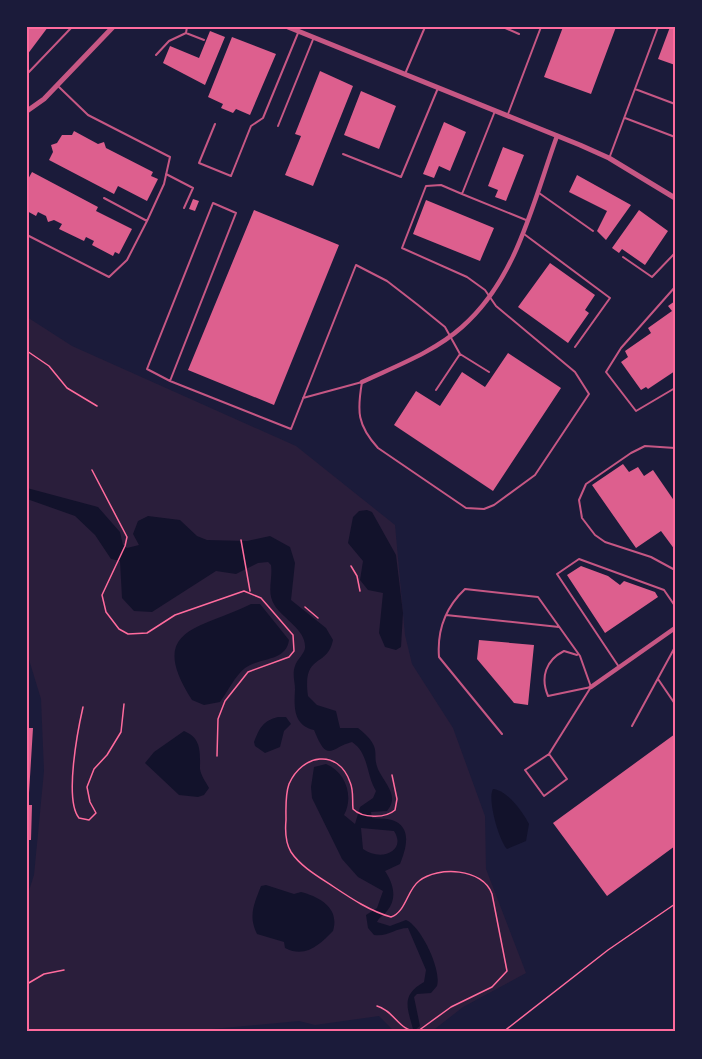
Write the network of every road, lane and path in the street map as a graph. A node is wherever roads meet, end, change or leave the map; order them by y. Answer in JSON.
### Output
{"nodes":[{"id":1,"x":72,"y":27,"type":"edge"},
{"id":2,"x":114,"y":27,"type":"edge"},
{"id":3,"x":187,"y":27,"type":"edge"},
{"id":4,"x":288,"y":27,"type":"edge"},
{"id":5,"x":424,"y":27,"type":"edge"},
{"id":6,"x":503,"y":27,"type":"edge"},
{"id":7,"x":540,"y":27,"type":"edge"},
{"id":8,"x":658,"y":27,"type":"edge"},
{"id":9,"x":298,"y":31,"type":"junction"},
{"id":10,"x":186,"y":33,"type":"junction"},
{"id":11,"x":519,"y":34,"type":"dead end"},
{"id":12,"x":314,"y":37,"type":"junction"},
{"id":13,"x":204,"y":40,"type":"dead end"},
{"id":14,"x":156,"y":55,"type":"dead end"},
{"id":15,"x":27,"y":74,"type":"edge"},
{"id":16,"x":405,"y":75,"type":"junction"},
{"id":17,"x":57,"y":85,"type":"junction"},
{"id":18,"x":438,"y":88,"type":"junction"},
{"id":19,"x":635,"y":89,"type":"junction"},
{"id":20,"x":675,"y":104,"type":"edge"},
{"id":21,"x":27,"y":111,"type":"edge"},
{"id":22,"x":495,"y":111,"type":"junction"},
{"id":23,"x":508,"y":116,"type":"junction"},
{"id":24,"x":625,"y":118,"type":"junction"},
{"id":25,"x":215,"y":124,"type":"dead end"},
{"id":26,"x":278,"y":126,"type":"dead end"},
{"id":27,"x":556,"y":136,"type":"junction"},
{"id":28,"x":675,"y":136,"type":"edge"},
{"id":29,"x":343,"y":154,"type":"dead end"},
{"id":30,"x":609,"y":158,"type":"junction"},
{"id":31,"x":166,"y":174,"type":"junction"},
{"id":32,"x":537,"y":192,"type":"junction"},
{"id":33,"x":462,"y":194,"type":"junction"},
{"id":34,"x":104,"y":198,"type":"dead end"},
{"id":35,"x":675,"y":198,"type":"edge"},
{"id":36,"x":184,"y":208,"type":"dead end"},
{"id":37,"x":526,"y":220,"type":"junction"},
{"id":38,"x":147,"y":221,"type":"junction"},
{"id":39,"x":593,"y":231,"type":"dead end"},
{"id":40,"x":522,"y":233,"type":"junction"},
{"id":41,"x":27,"y":235,"type":"edge"},
{"id":42,"x":675,"y":253,"type":"edge"},
{"id":43,"x":623,"y":257,"type":"dead end"},
{"id":44,"x":675,"y":287,"type":"edge"},
{"id":45,"x":490,"y":298,"type":"junction"},
{"id":46,"x":449,"y":336,"type":"junction"},
{"id":47,"x":575,"y":347,"type":"dead end"},
{"id":48,"x":27,"y":351,"type":"edge"},
{"id":49,"x":460,"y":354,"type":"junction"},
{"id":50,"x":489,"y":372,"type":"dead end"},
{"id":51,"x":170,"y":381,"type":"junction"},
{"id":52,"x":362,"y":382,"type":"junction"},
{"id":53,"x":675,"y":388,"type":"edge"},
{"id":54,"x":436,"y":390,"type":"dead end"},
{"id":55,"x":303,"y":398,"type":"junction"},
{"id":56,"x":97,"y":406,"type":"dead end"},
{"id":57,"x":675,"y":448,"type":"edge"},
{"id":58,"x":92,"y":470,"type":"dead end"},
{"id":59,"x":241,"y":540,"type":"dead end"},
{"id":60,"x":351,"y":566,"type":"dead end"},
{"id":61,"x":675,"y":570,"type":"edge"},
{"id":62,"x":250,"y":591,"type":"junction"},
{"id":63,"x":360,"y":591,"type":"dead end"},
{"id":64,"x":305,"y":606,"type":"dead end"},
{"id":65,"x":675,"y":606,"type":"edge"},
{"id":66,"x":446,"y":615,"type":"junction"},
{"id":67,"x":318,"y":618,"type":"dead end"},
{"id":68,"x":560,"y":627,"type":"junction"},
{"id":69,"x":675,"y":628,"type":"edge"},
{"id":70,"x":675,"y":647,"type":"edge"},
{"id":71,"x":580,"y":656,"type":"junction"},
{"id":72,"x":620,"y":667,"type":"junction"},
{"id":73,"x":658,"y":680,"type":"junction"},
{"id":74,"x":591,"y":687,"type":"junction"},
{"id":75,"x":124,"y":704,"type":"dead end"},
{"id":76,"x":675,"y":704,"type":"edge"},
{"id":77,"x":83,"y":707,"type":"dead end"},
{"id":78,"x":632,"y":726,"type":"dead end"},
{"id":79,"x":502,"y":734,"type":"dead end"},
{"id":80,"x":549,"y":754,"type":"junction"},
{"id":81,"x":217,"y":756,"type":"dead end"},
{"id":82,"x":392,"y":775,"type":"dead end"},
{"id":83,"x":675,"y":904,"type":"edge"},
{"id":84,"x":63,"y":970,"type":"dead end"},
{"id":85,"x":27,"y":984,"type":"edge"},
{"id":86,"x":376,"y":1006,"type":"dead end"},
{"id":87,"x":503,"y":1032,"type":"edge"}],
"edges":[{"from":1,"to":15,"type":"lane"},
{"from":2,"to":17,"type":"street"},
{"from":3,"to":10,"type":"lane"},
{"from":4,"to":9,"type":"street"},
{"from":5,"to":16,"type":"lane"},
{"from":6,"to":11,"type":"lane"},
{"from":7,"to":23,"type":"lane"},
{"from":8,"to":19,"type":"lane"},
{"from":9,"to":12,"type":"street"},
{"from":9,"to":25,"type":"lane"},
{"from":10,"to":13,"type":"lane"},
{"from":10,"to":14,"type":"lane"},
{"from":12,"to":16,"type":"street"},
{"from":12,"to":26,"type":"lane"},
{"from":16,"to":18,"type":"street"},
{"from":17,"to":21,"type":"street"},
{"from":17,"to":31,"type":"lane"},
{"from":18,"to":22,"type":"street"},
{"from":18,"to":29,"type":"lane"},
{"from":19,"to":20,"type":"lane"},
{"from":19,"to":24,"type":"lane"},
{"from":22,"to":23,"type":"street"},
{"from":22,"to":33,"type":"lane"},
{"from":23,"to":27,"type":"street"},
{"from":24,"to":28,"type":"lane"},
{"from":24,"to":30,"type":"lane"},
{"from":27,"to":30,"type":"street"},
{"from":27,"to":32,"type":"street"},
{"from":30,"to":35,"type":"street"},
{"from":31,"to":36,"type":"lane"},
{"from":31,"to":38,"type":"lane"},
{"from":32,"to":37,"type":"street"},
{"from":32,"to":39,"type":"lane"},
{"from":33,"to":37,"type":"lane"},
{"from":33,"to":45,"type":"lane"},
{"from":34,"to":38,"type":"lane"},
{"from":37,"to":40,"type":"street"},
{"from":38,"to":41,"type":"lane"},
{"from":40,"to":45,"type":"street"},
{"from":40,"to":47,"type":"lane"},
{"from":42,"to":43,"type":"lane"},
{"from":44,"to":53,"type":"lane"},
{"from":45,"to":46,"type":"street"},
{"from":45,"to":52,"type":"lane"},
{"from":46,"to":49,"type":"lane"},
{"from":46,"to":52,"type":"street"},
{"from":46,"to":55,"type":"lane"},
{"from":48,"to":56,"type":"path"},
{"from":49,"to":50,"type":"lane"},
{"from":49,"to":54,"type":"lane"},
{"from":51,"to":51,"type":"lane"},
{"from":51,"to":55,"type":"lane"},
{"from":52,"to":55,"type":"lane"},
{"from":57,"to":61,"type":"lane"},
{"from":58,"to":62,"type":"path"},
{"from":59,"to":62,"type":"path"},
{"from":60,"to":63,"type":"path"},
{"from":62,"to":81,"type":"path"},
{"from":64,"to":67,"type":"path"},
{"from":65,"to":72,"type":"lane"},
{"from":66,"to":68,"type":"lane"},
{"from":66,"to":68,"type":"lane"},
{"from":66,"to":79,"type":"lane"},
{"from":68,"to":71,"type":"lane"},
{"from":69,"to":72,"type":"street"},
{"from":70,"to":73,"type":"lane"},
{"from":71,"to":74,"type":"lane"},
{"from":71,"to":74,"type":"lane"},
{"from":72,"to":74,"type":"street"},
{"from":73,"to":76,"type":"lane"},
{"from":73,"to":78,"type":"lane"},
{"from":74,"to":80,"type":"lane"},
{"from":75,"to":77,"type":"path"},
{"from":80,"to":80,"type":"lane"},
{"from":82,"to":86,"type":"path"},
{"from":83,"to":87,"type":"path"},
{"from":84,"to":85,"type":"path"}]}
